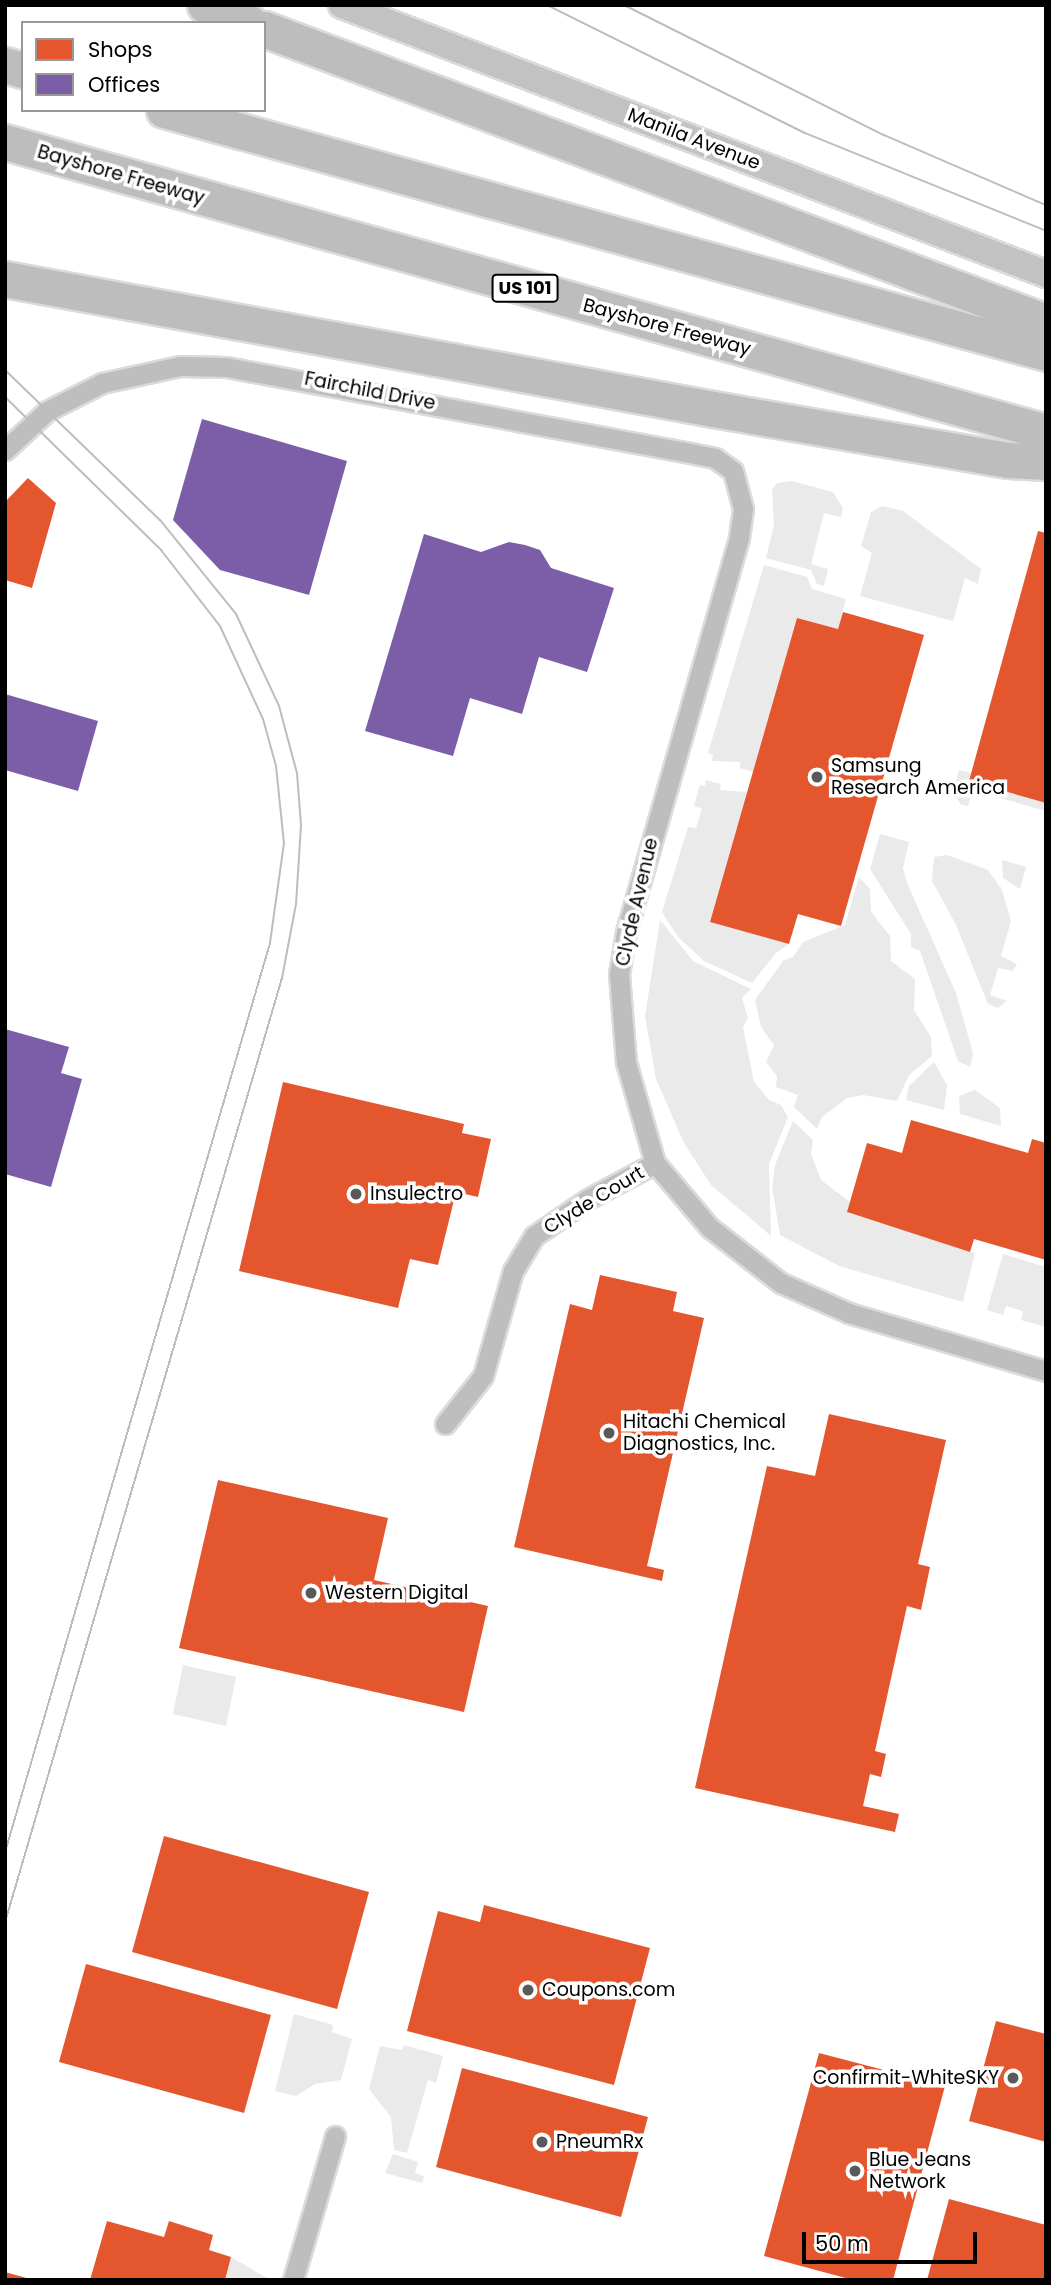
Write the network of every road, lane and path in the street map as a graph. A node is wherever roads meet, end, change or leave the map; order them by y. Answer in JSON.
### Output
{"nodes":[{"id":1,"x":205,"y":5,"type":"edge"},
{"id":2,"x":342,"y":5,"type":"edge"},
{"id":3,"x":243,"y":21,"type":"edge"},
{"id":4,"x":266,"y":30,"type":"edge"},
{"id":5,"x":171,"y":112,"type":"edge"},
{"id":6,"x":5,"y":142,"type":"edge"},
{"id":7,"x":1046,"y":274,"type":"edge"},
{"id":8,"x":7,"y":280,"type":"edge"},
{"id":9,"x":1046,"y":322,"type":"edge"},
{"id":10,"x":1046,"y":353,"type":"edge"},
{"id":11,"x":1046,"y":432,"type":"edge"},
{"id":12,"x":5,"y":450,"type":"edge"},
{"id":13,"x":1046,"y":462,"type":"edge"},
{"id":14,"x":740,"y":487,"type":"joint"},
{"id":15,"x":655,"y":1163,"type":"junction"},
{"id":16,"x":1046,"y":1371,"type":"edge"},
{"id":17,"x":445,"y":1424,"type":"dead end"},
{"id":18,"x":335,"y":2136,"type":"dead end"},
{"id":19,"x":293,"y":2280,"type":"edge"}],
"edges":[{"from":1,"to":3,"type":"highway"},
{"from":2,"to":7,"type":"main road","name":"Manila Avenue"},
{"from":4,"to":9,"type":"highway"},
{"from":5,"to":10,"type":"highway"},
{"from":6,"to":11,"type":"highway","name":"Bayshore Freeway","number":"US 101"},
{"from":8,"to":13,"type":"highway"},
{"from":12,"to":14,"type":"street","name":"Fairchild Drive"},
{"from":14,"to":15,"type":"street","name":"Clyde Avenue"},
{"from":15,"to":16,"type":"street","name":"Clyde Avenue"},
{"from":15,"to":17,"type":"street","name":"Clyde Court"},
{"from":18,"to":19,"type":"street"}]}
